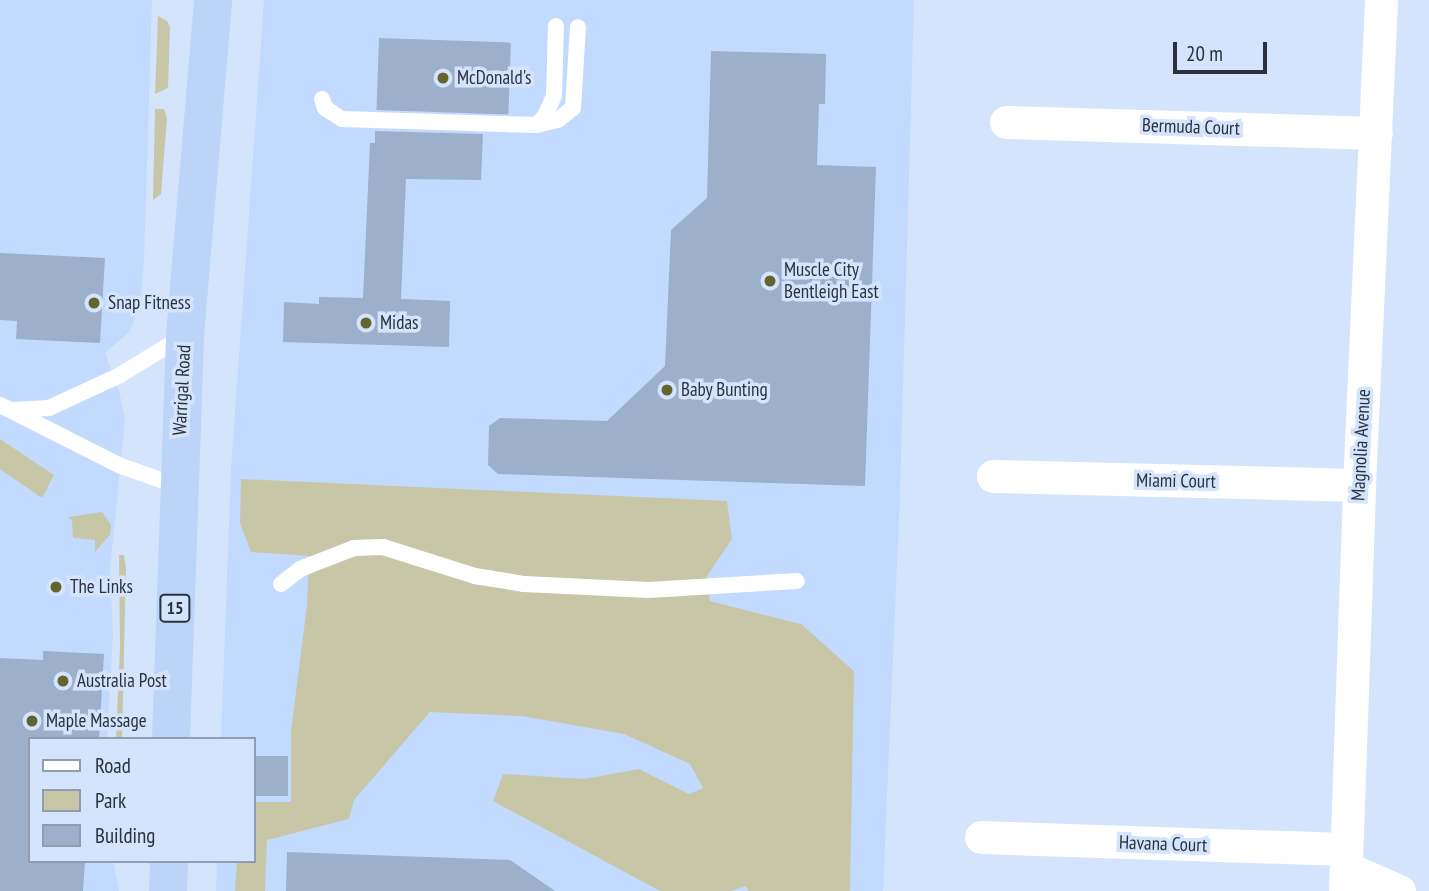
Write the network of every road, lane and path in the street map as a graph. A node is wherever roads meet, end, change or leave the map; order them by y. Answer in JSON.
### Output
{"nodes":[{"id":1,"x":213,"y":0,"type":"edge"},
{"id":2,"x":1381,"y":0,"type":"edge"},
{"id":3,"x":556,"y":26,"type":"dead end"},
{"id":4,"x":578,"y":27,"type":"dead end"},
{"id":5,"x":322,"y":99,"type":"dead end"},
{"id":6,"x":1006,"y":122,"type":"dead end"},
{"id":7,"x":536,"y":125,"type":"junction"},
{"id":8,"x":1376,"y":133,"type":"junction"},
{"id":9,"x":185,"y":335,"type":"junction"},
{"id":10,"x":5,"y":407,"type":"edge"},
{"id":11,"x":993,"y":476,"type":"dead end"},
{"id":12,"x":1359,"y":485,"type":"junction"},
{"id":13,"x":177,"y":486,"type":"junction"},
{"id":14,"x":797,"y":582,"type":"dead end"},
{"id":15,"x":281,"y":584,"type":"dead end"},
{"id":16,"x":171,"y":737,"type":"edge"},
{"id":17,"x":981,"y":838,"type":"dead end"},
{"id":18,"x":169,"y":863,"type":"edge"},
{"id":19,"x":1345,"y":869,"type":"edge"},
{"id":20,"x":168,"y":891,"type":"edge"},
{"id":21,"x":1399,"y":891,"type":"edge"}],
"edges":[{"from":1,"to":9,"type":"highway","name":"Warrigal Road","number":"15"},
{"from":2,"to":8,"type":"street","name":"Magnolia Avenue"},
{"from":3,"to":7,"type":"lane"},
{"from":4,"to":7,"type":"lane"},
{"from":5,"to":7,"type":"lane"},
{"from":6,"to":8,"type":"street","name":"Bermuda Court"},
{"from":8,"to":12,"type":"street","name":"Magnolia Avenue"},
{"from":9,"to":10,"type":"lane"},
{"from":9,"to":13,"type":"highway","name":"Warrigal Road","number":"15"},
{"from":10,"to":13,"type":"lane"},
{"from":11,"to":12,"type":"street","name":"Miami Court"},
{"from":12,"to":19,"type":"street","name":"Magnolia Avenue"},
{"from":13,"to":16,"type":"highway","name":"Warrigal Road","number":"15"},
{"from":14,"to":15,"type":"lane"},
{"from":17,"to":19,"type":"street","name":"Havana Court"},
{"from":18,"to":20,"type":"highway"},
{"from":19,"to":21,"type":"street"}]}
